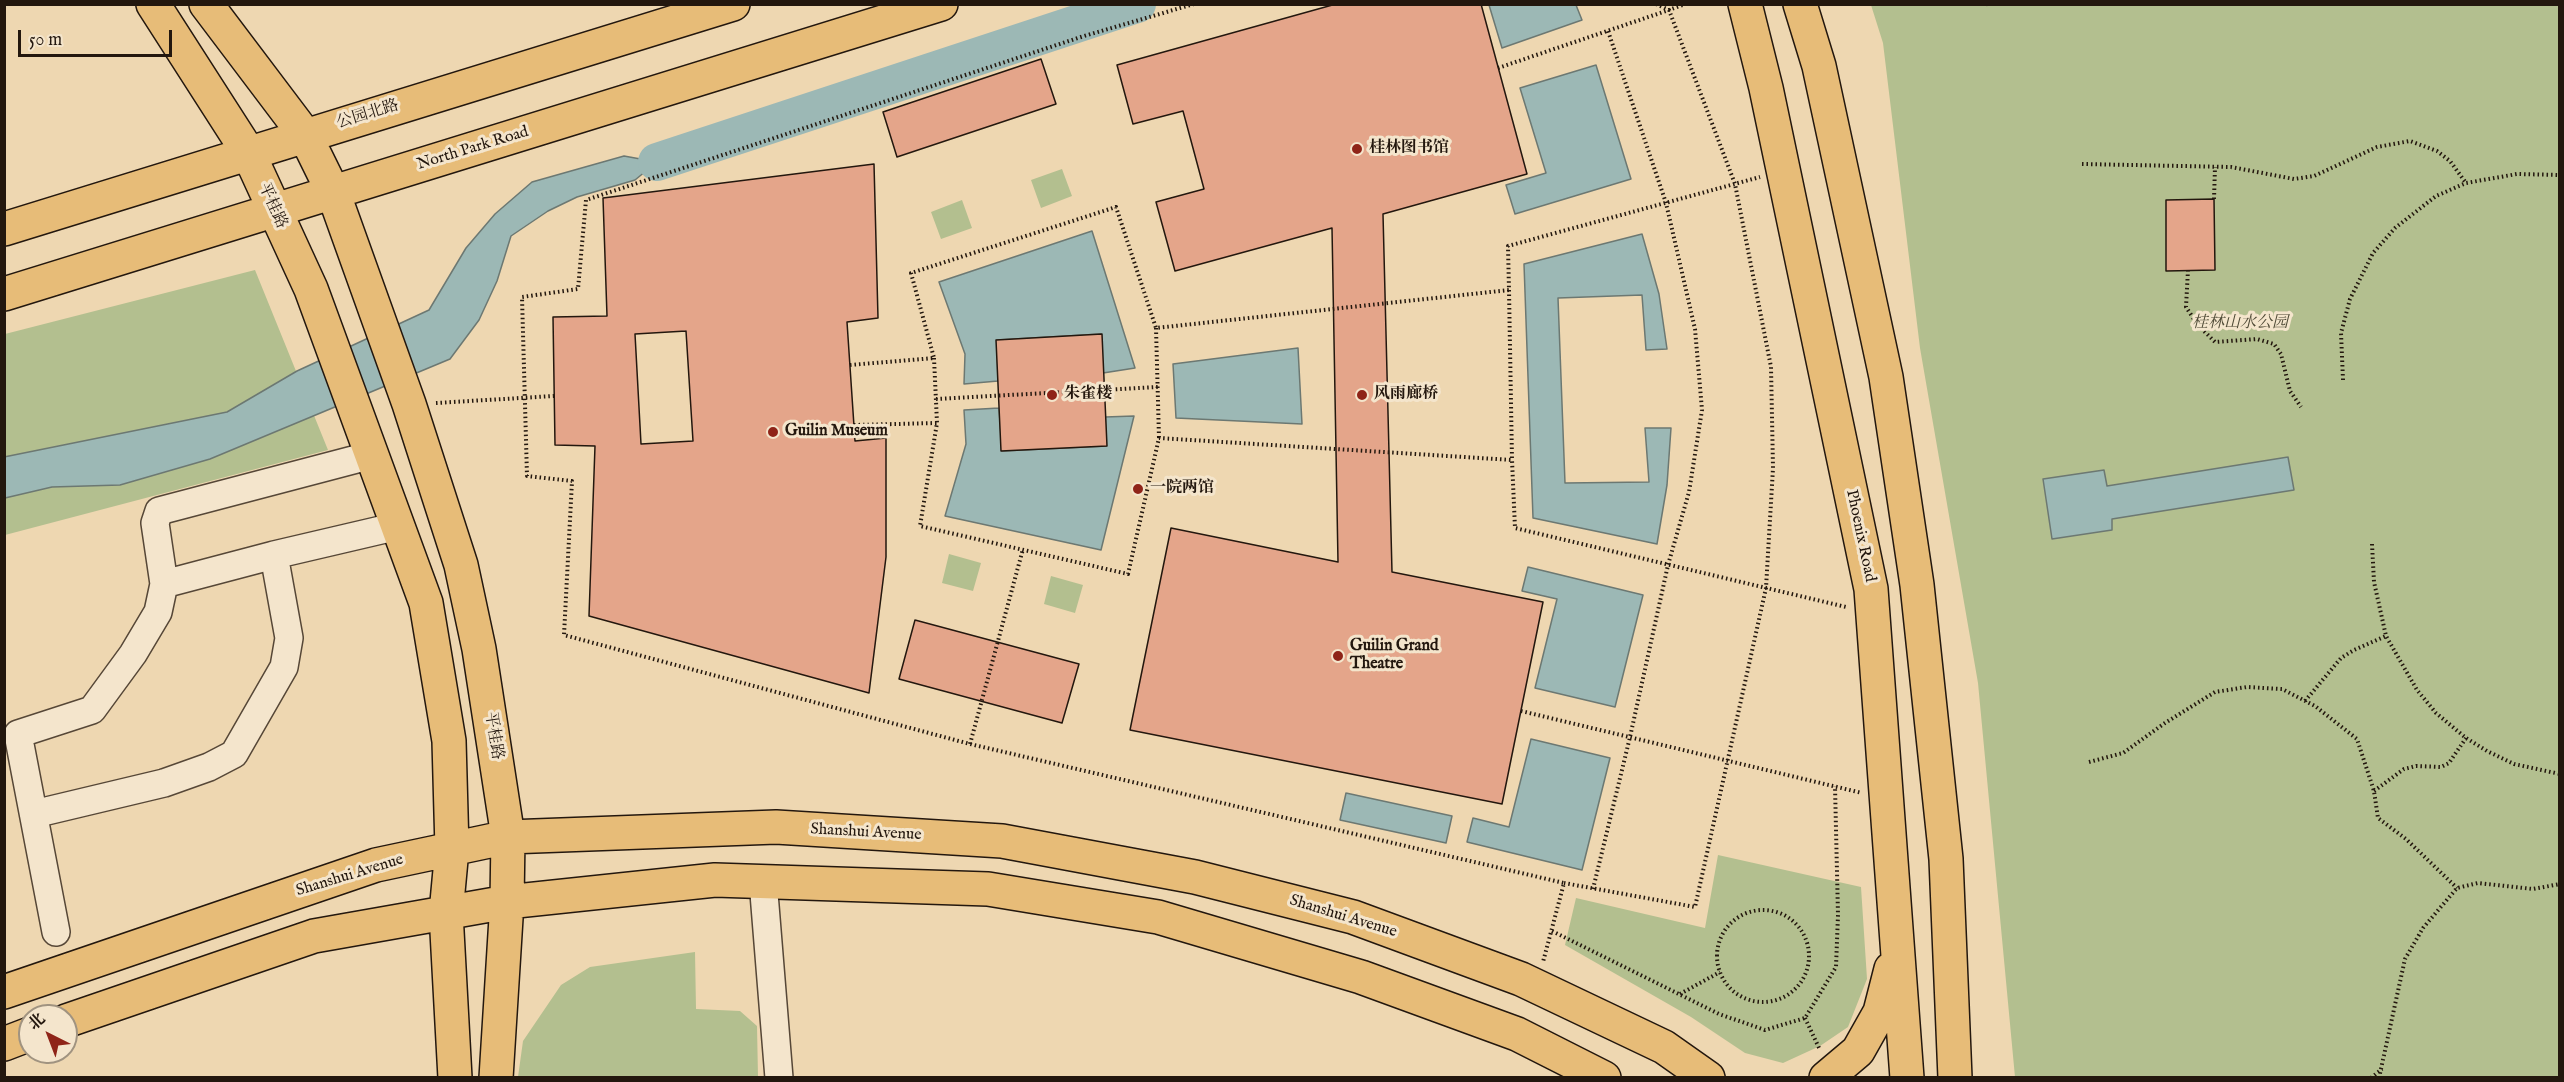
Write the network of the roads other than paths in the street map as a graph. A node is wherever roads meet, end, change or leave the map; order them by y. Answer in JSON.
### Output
{"nodes":[{"id":1,"x":153,"y":4,"type":"edge"},
{"id":2,"x":206,"y":4,"type":"edge"},
{"id":3,"x":733,"y":4,"type":"edge"},
{"id":4,"x":941,"y":4,"type":"edge"},
{"id":5,"x":1746,"y":4,"type":"edge"},
{"id":6,"x":1800,"y":4,"type":"edge"},
{"id":7,"x":305,"y":135,"type":"junction"},
{"id":8,"x":248,"y":153,"type":"junction"},
{"id":9,"x":333,"y":192,"type":"junction"},
{"id":10,"x":273,"y":210,"type":"junction"},
{"id":11,"x":4,"y":229,"type":"edge"},
{"id":12,"x":4,"y":294,"type":"edge"},
{"id":13,"x":372,"y":455,"type":"junction"},
{"id":14,"x":398,"y":526,"type":"junction"},
{"id":15,"x":274,"y":555,"type":"junction"},
{"id":16,"x":164,"y":584,"type":"junction"},
{"id":17,"x":11,"y":731,"type":"edge"},
{"id":18,"x":34,"y":814,"type":"junction"},
{"id":19,"x":508,"y":837,"type":"junction"},
{"id":20,"x":452,"y":849,"type":"junction"},
{"id":21,"x":763,"y":881,"type":"junction"},
{"id":22,"x":507,"y":902,"type":"junction"},
{"id":23,"x":446,"y":913,"type":"junction"},
{"id":24,"x":56,"y":932,"type":"dead end"},
{"id":25,"x":1897,"y":932,"type":"junction"},
{"id":26,"x":4,"y":992,"type":"edge"},
{"id":27,"x":78,"y":1017,"type":"edge"},
{"id":28,"x":1701,"y":1073,"type":"edge"},
{"id":29,"x":455,"y":1077,"type":"edge"},
{"id":30,"x":496,"y":1077,"type":"edge"},
{"id":31,"x":779,"y":1077,"type":"edge"},
{"id":32,"x":1604,"y":1077,"type":"edge"},
{"id":33,"x":1730,"y":1077,"type":"edge"},
{"id":34,"x":1826,"y":1077,"type":"edge"},
{"id":35,"x":1906,"y":1077,"type":"edge"},
{"id":36,"x":1955,"y":1077,"type":"edge"}],
"edges":[{"from":1,"to":8,"type":"main road","name":"平桂路"},
{"from":2,"to":7,"type":"main road"},
{"from":3,"to":7,"type":"main road","name":"公园北路"},
{"from":4,"to":9,"type":"main road","name":"North Park Road"},
{"from":5,"to":25,"type":"main road","name":"Phoenix Road"},
{"from":6,"to":36,"type":"main road"},
{"from":7,"to":8,"type":"main road","name":"公园北路"},
{"from":7,"to":9,"type":"main road"},
{"from":8,"to":10,"type":"main road","name":"平桂路"},
{"from":8,"to":11,"type":"main road","name":"公园北路"},
{"from":9,"to":10,"type":"main road","name":"North Park Road"},
{"from":9,"to":19,"type":"main road","name":"平桂路"},
{"from":10,"to":12,"type":"main road","name":"North Park Road"},
{"from":10,"to":13,"type":"main road","name":"平桂路"},
{"from":13,"to":14,"type":"main road","name":"平桂路"},
{"from":13,"to":16,"type":"street"},
{"from":14,"to":15,"type":"street"},
{"from":14,"to":20,"type":"main road","name":"平桂路"},
{"from":15,"to":16,"type":"street"},
{"from":15,"to":18,"type":"street"},
{"from":16,"to":17,"type":"street"},
{"from":17,"to":18,"type":"street"},
{"from":18,"to":24,"type":"street"},
{"from":19,"to":20,"type":"main road","name":"Shanshui Avenue"},
{"from":19,"to":22,"type":"main road","name":"平桂路"},
{"from":19,"to":28,"type":"main road","name":"Shanshui Avenue"},
{"from":20,"to":23,"type":"main road","name":"平桂路"},
{"from":20,"to":26,"type":"main road","name":"Shanshui Avenue"},
{"from":21,"to":22,"type":"main road"},
{"from":21,"to":31,"type":"street"},
{"from":21,"to":32,"type":"main road"},
{"from":22,"to":23,"type":"main road"},
{"from":22,"to":30,"type":"main road","name":"平桂路"},
{"from":23,"to":27,"type":"main road"},
{"from":23,"to":29,"type":"main road","name":"平桂路"},
{"from":25,"to":34,"type":"main road"},
{"from":25,"to":35,"type":"main road","name":"Phoenix Road"},
{"from":28,"to":33,"type":"main road","name":"Shanshui Avenue"}]}
